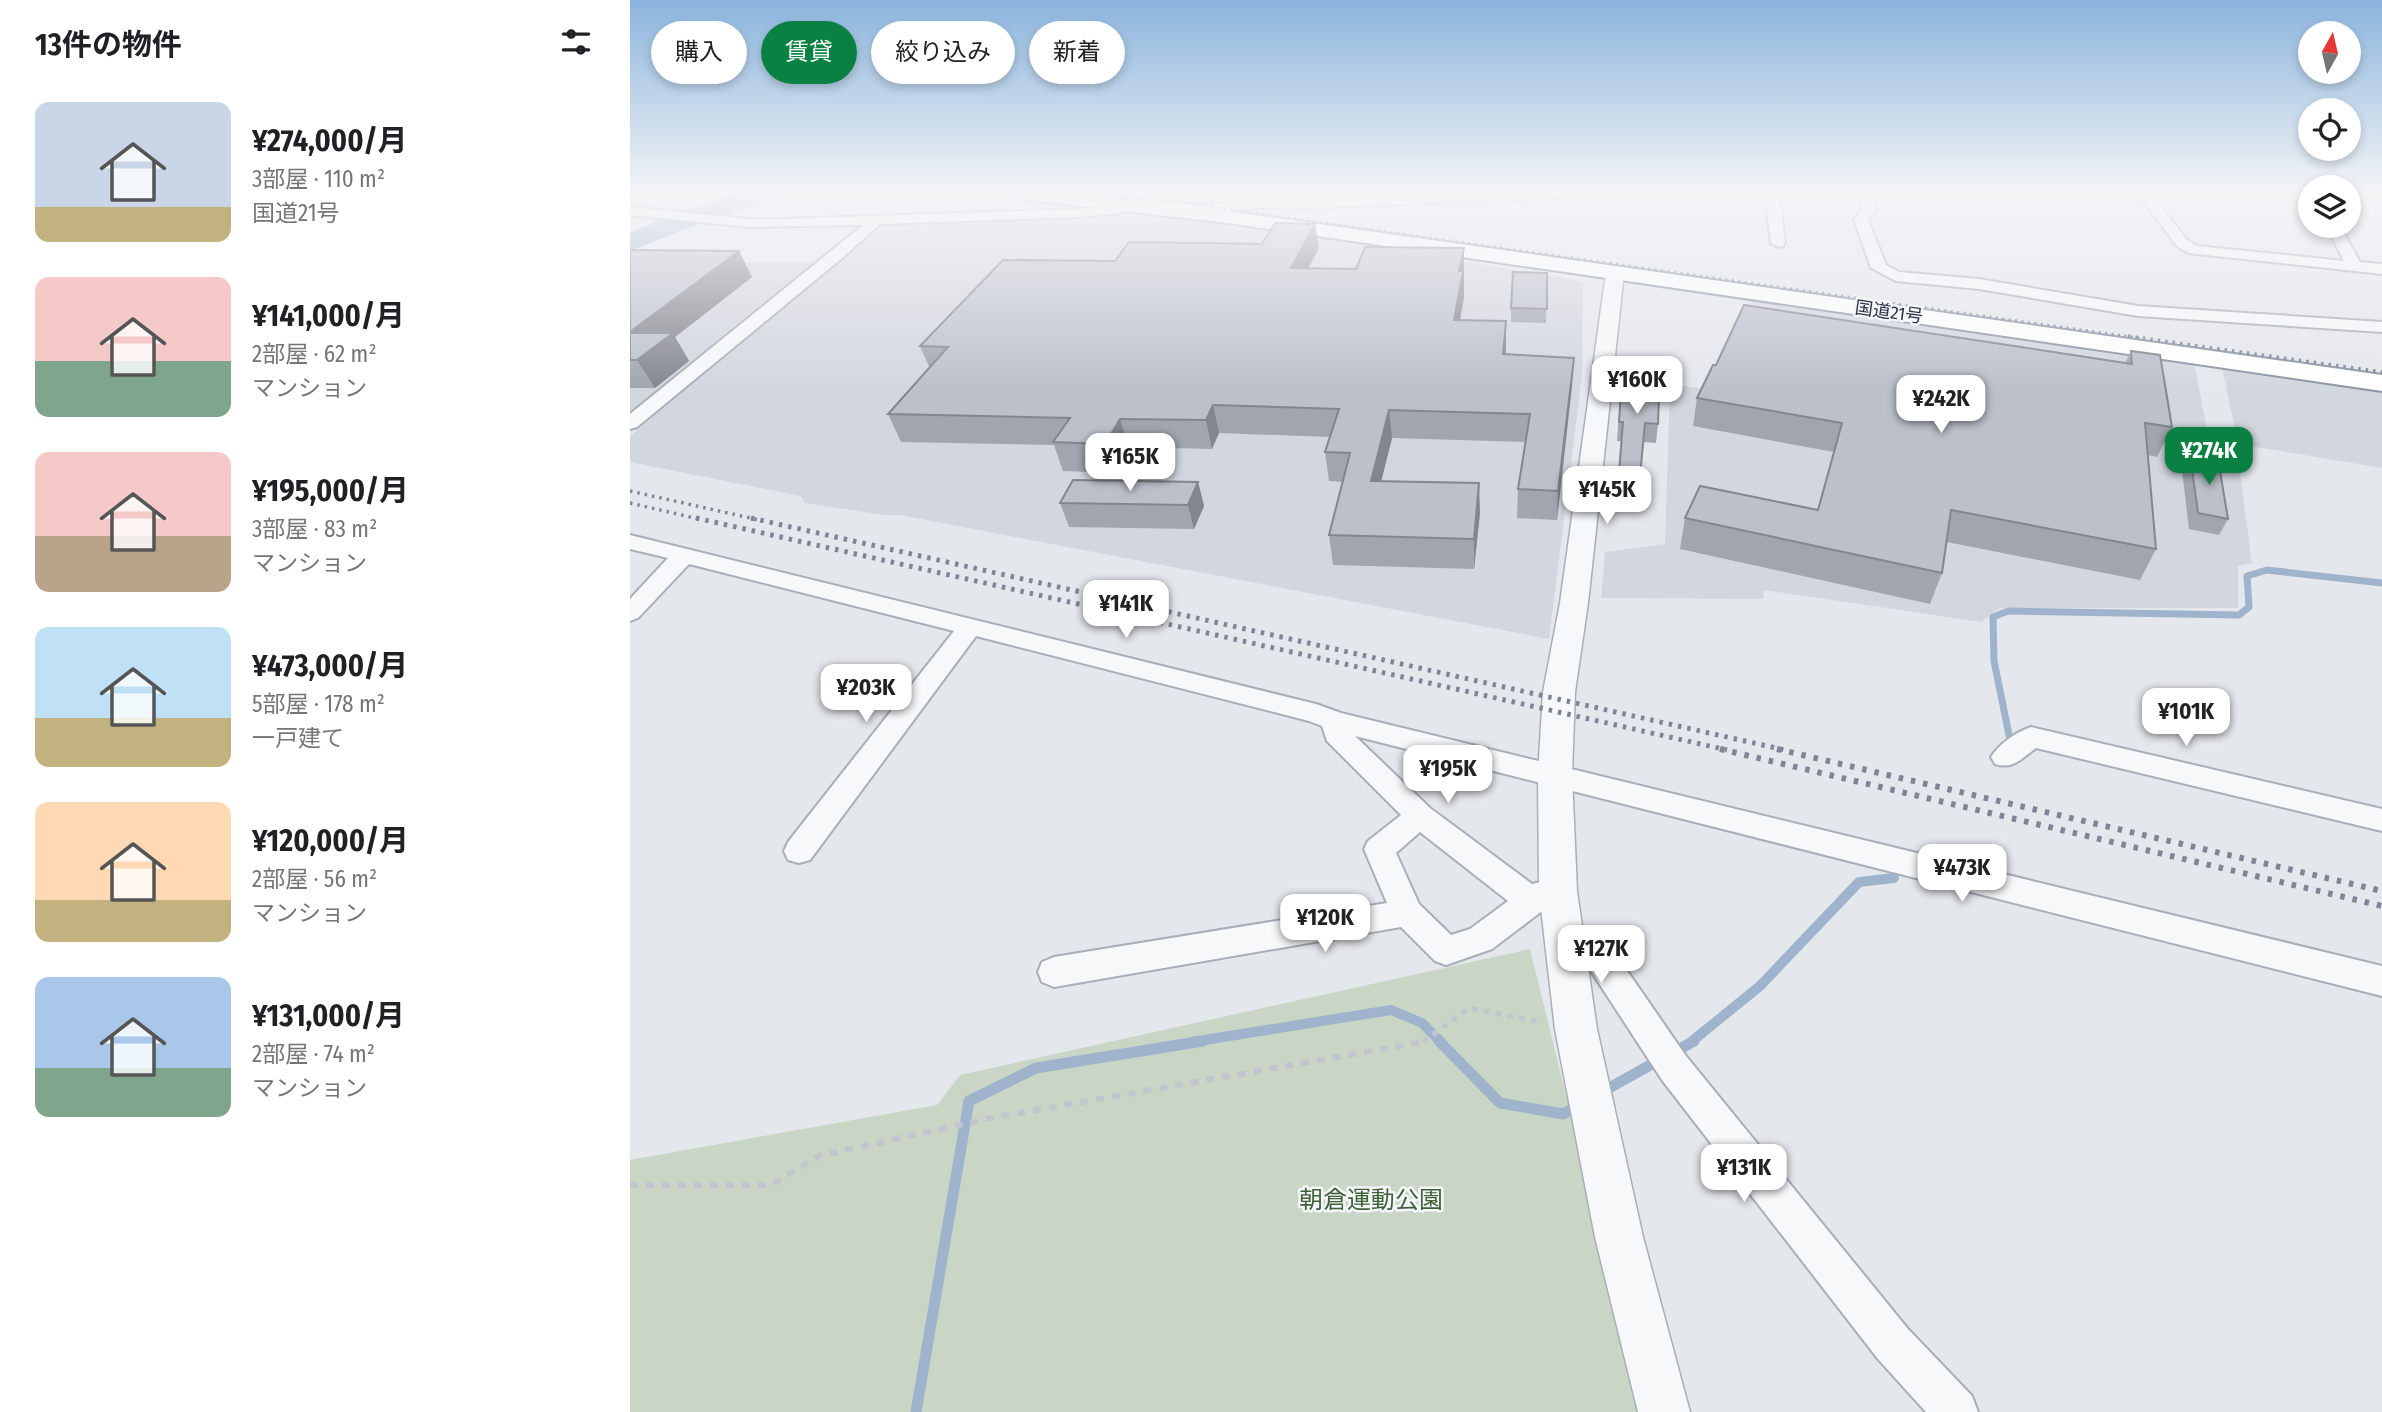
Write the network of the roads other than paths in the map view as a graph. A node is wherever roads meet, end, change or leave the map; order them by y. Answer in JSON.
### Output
{"nodes":[{"id":1,"x":832,"y":259,"type":"edge"},
{"id":2,"x":1518,"y":259,"type":"edge"},
{"id":3,"x":1876,"y":259,"type":"edge"},
{"id":4,"x":2282,"y":259,"type":"edge"},
{"id":5,"x":2350,"y":259,"type":"edge"},
{"id":6,"x":2354,"y":266,"type":"junction"},
{"id":7,"x":2382,"y":269,"type":"edge"},
{"id":8,"x":1615,"y":273,"type":"junction"},
{"id":9,"x":2382,"y":327,"type":"edge"},
{"id":10,"x":2382,"y":383,"type":"edge"},
{"id":11,"x":630,"y":424,"type":"edge"},
{"id":12,"x":630,"y":542,"type":"edge"},
{"id":13,"x":684,"y":555,"type":"junction"},
{"id":14,"x":630,"y":613,"type":"edge"},
{"id":15,"x":971,"y":626,"type":"junction"},
{"id":16,"x":1335,"y":720,"type":"junction"},
{"id":17,"x":2005,"y":757,"type":"dead end"},
{"id":18,"x":1555,"y":775,"type":"junction"},
{"id":19,"x":1420,"y":816,"type":"junction"},
{"id":20,"x":2382,"y":820,"type":"edge"},
{"id":21,"x":799,"y":851,"type":"dead end"},
{"id":22,"x":1545,"y":896,"type":"junction"},
{"id":23,"x":1406,"y":913,"type":"junction"},
{"id":24,"x":1565,"y":950,"type":"junction"},
{"id":25,"x":1054,"y":972,"type":"dead end"},
{"id":26,"x":2382,"y":981,"type":"edge"},
{"id":27,"x":1664,"y":1412,"type":"edge"},
{"id":28,"x":1956,"y":1412,"type":"edge"}],
"edges":[{"from":1,"to":11,"type":"street"},
{"from":2,"to":8,"type":"highway","name":"国道21号"},
{"from":3,"to":9,"type":"street"},
{"from":4,"to":6,"type":"street"},
{"from":5,"to":6,"type":"street"},
{"from":6,"to":7,"type":"street"},
{"from":8,"to":10,"type":"highway","name":"国道21号"},
{"from":8,"to":18,"type":"street"},
{"from":12,"to":13,"type":"street"},
{"from":13,"to":14,"type":"street"},
{"from":13,"to":15,"type":"street"},
{"from":15,"to":16,"type":"street"},
{"from":15,"to":21,"type":"street"},
{"from":16,"to":18,"type":"street"},
{"from":16,"to":19,"type":"street"},
{"from":17,"to":20,"type":"street"},
{"from":18,"to":22,"type":"street"},
{"from":18,"to":26,"type":"street"},
{"from":19,"to":22,"type":"street"},
{"from":19,"to":23,"type":"street"},
{"from":22,"to":23,"type":"street"},
{"from":22,"to":24,"type":"street"},
{"from":23,"to":25,"type":"street"},
{"from":24,"to":27,"type":"street"},
{"from":24,"to":28,"type":"street"}]}
